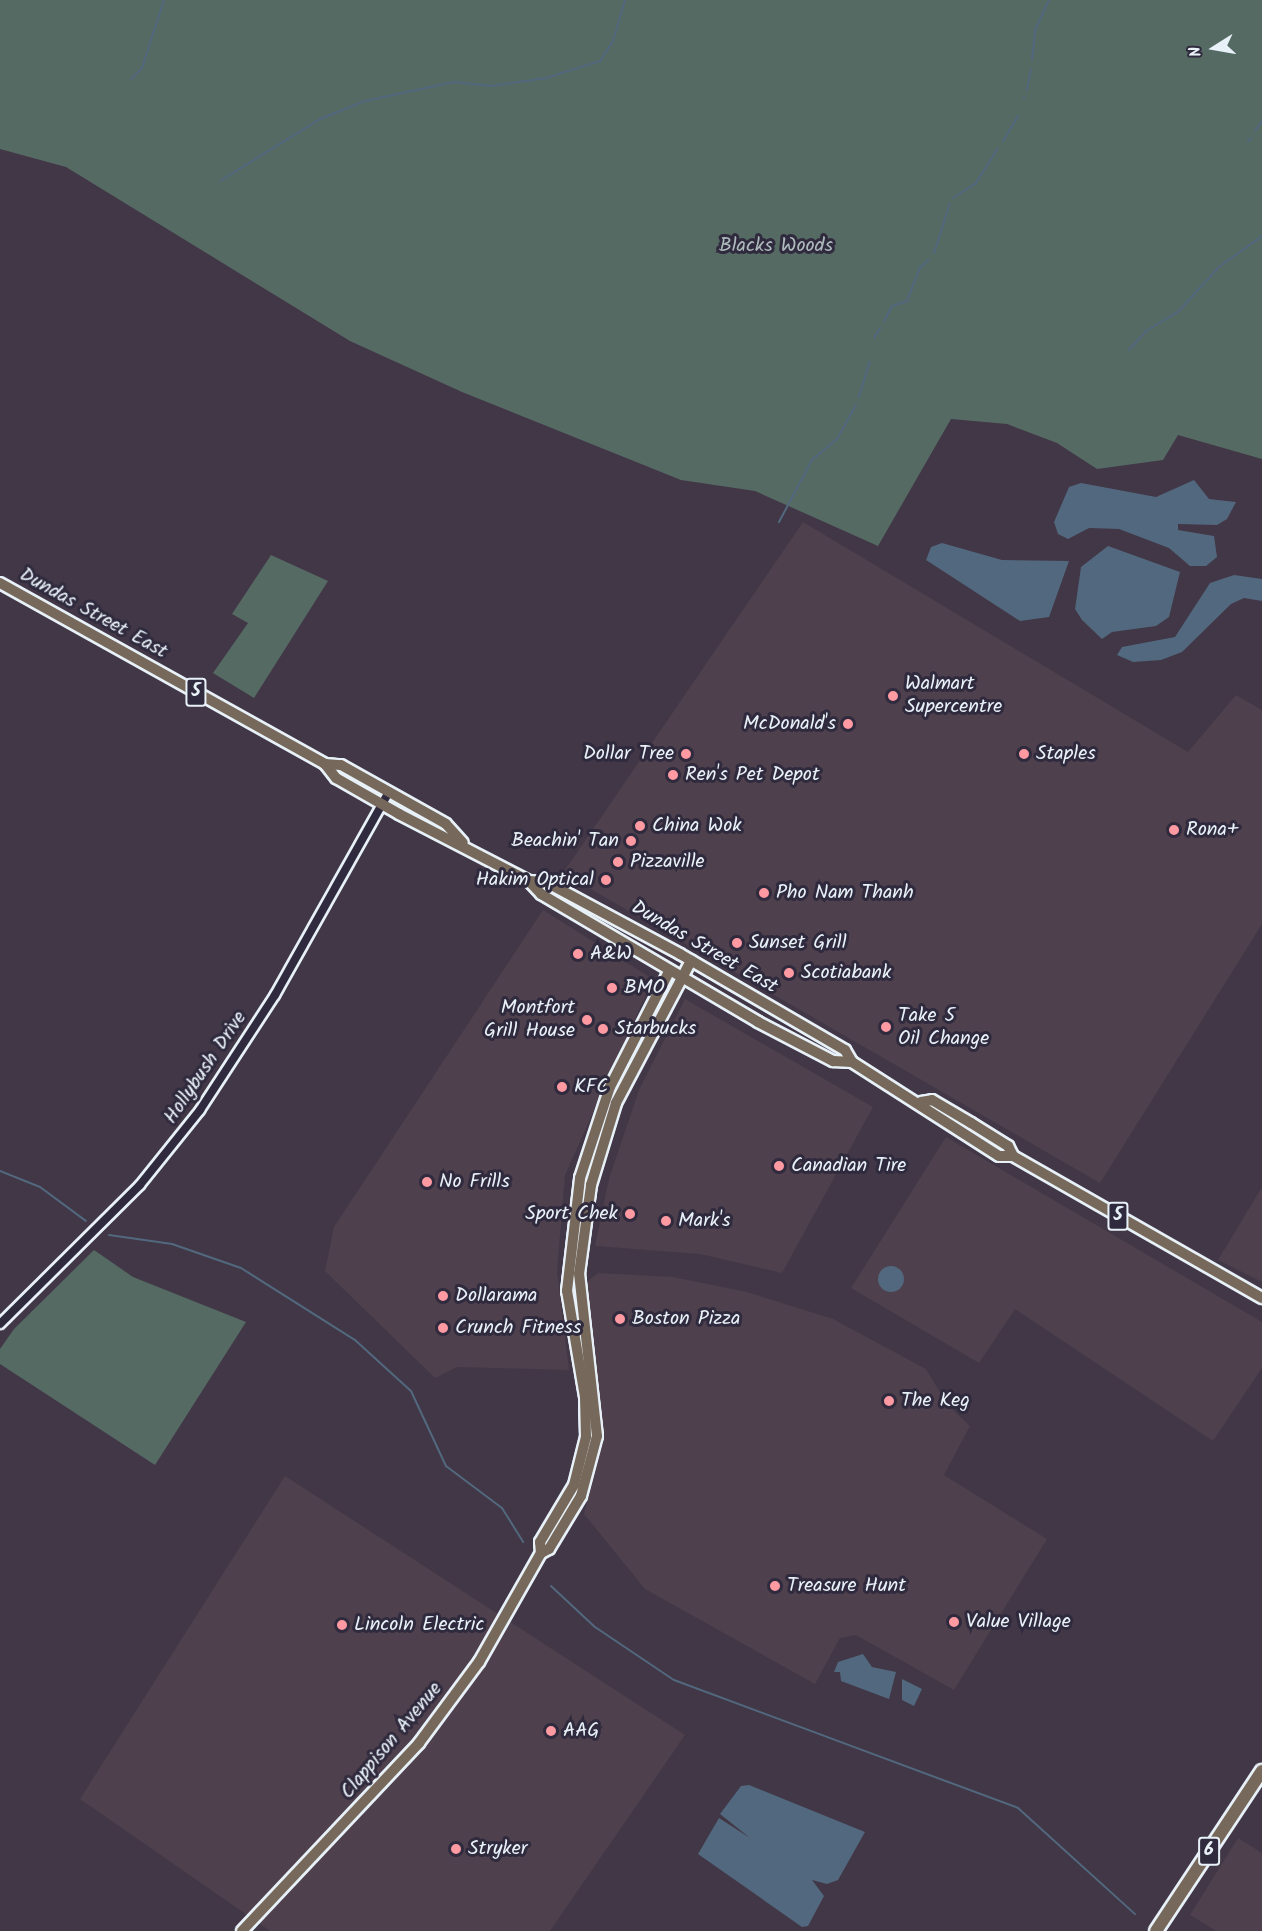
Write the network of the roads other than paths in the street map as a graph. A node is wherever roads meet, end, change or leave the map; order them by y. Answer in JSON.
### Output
{"nodes":[{"id":1,"x":0,"y":582,"type":"edge"},
{"id":2,"x":325,"y":764,"type":"junction"},
{"id":3,"x":389,"y":792,"type":"junction"},
{"id":4,"x":382,"y":804,"type":"junction"},
{"id":5,"x":463,"y":844,"type":"junction"},
{"id":6,"x":530,"y":881,"type":"junction"},
{"id":7,"x":691,"y":961,"type":"junction"},
{"id":8,"x":670,"y":970,"type":"junction"},
{"id":9,"x":681,"y":976,"type":"junction"},
{"id":10,"x":852,"y":1062,"type":"junction"},
{"id":11,"x":1262,"y":1298,"type":"edge"},
{"id":12,"x":0,"y":1324,"type":"edge"},
{"id":13,"x":591,"y":1442,"type":"junction"},
{"id":14,"x":1262,"y":1771,"type":"edge"},
{"id":15,"x":242,"y":1931,"type":"edge"},
{"id":16,"x":1156,"y":1931,"type":"edge"}],
"edges":[{"from":1,"to":2,"type":"main road","name":"Dundas Street East","number":"5"},
{"from":2,"to":3,"type":"main road","name":"Dundas Street East","number":"5"},
{"from":2,"to":4,"type":"main road","name":"Dundas Street East","number":"5"},
{"from":3,"to":4,"type":"street","name":"Hollybush Drive"},
{"from":3,"to":5,"type":"main road","name":"Dundas Street East","number":"5"},
{"from":4,"to":5,"type":"main road","name":"Dundas Street East","number":"5"},
{"from":4,"to":12,"type":"street","name":"Hollybush Drive"},
{"from":5,"to":6,"type":"main road","name":"Dundas Street East","number":"5"},
{"from":6,"to":7,"type":"main road","name":"Dundas Street East","number":"5"},
{"from":6,"to":8,"type":"main road","name":"Dundas Street East","number":"5"},
{"from":7,"to":9,"type":"main road","name":"Clappison Avenue"},
{"from":7,"to":10,"type":"main road","name":"Dundas Street East","number":"5"},
{"from":8,"to":9,"type":"main road","name":"Dundas Street East","number":"5"},
{"from":8,"to":13,"type":"main road","name":"Clappison Avenue"},
{"from":9,"to":10,"type":"main road","name":"Dundas Street East","number":"5"},
{"from":9,"to":13,"type":"main road","name":"Clappison Avenue"},
{"from":10,"to":11,"type":"main road","name":"Dundas Street East","number":"5"},
{"from":13,"to":15,"type":"main road","name":"Clappison Avenue"},
{"from":14,"to":16,"type":"highway","number":"6"}]}
